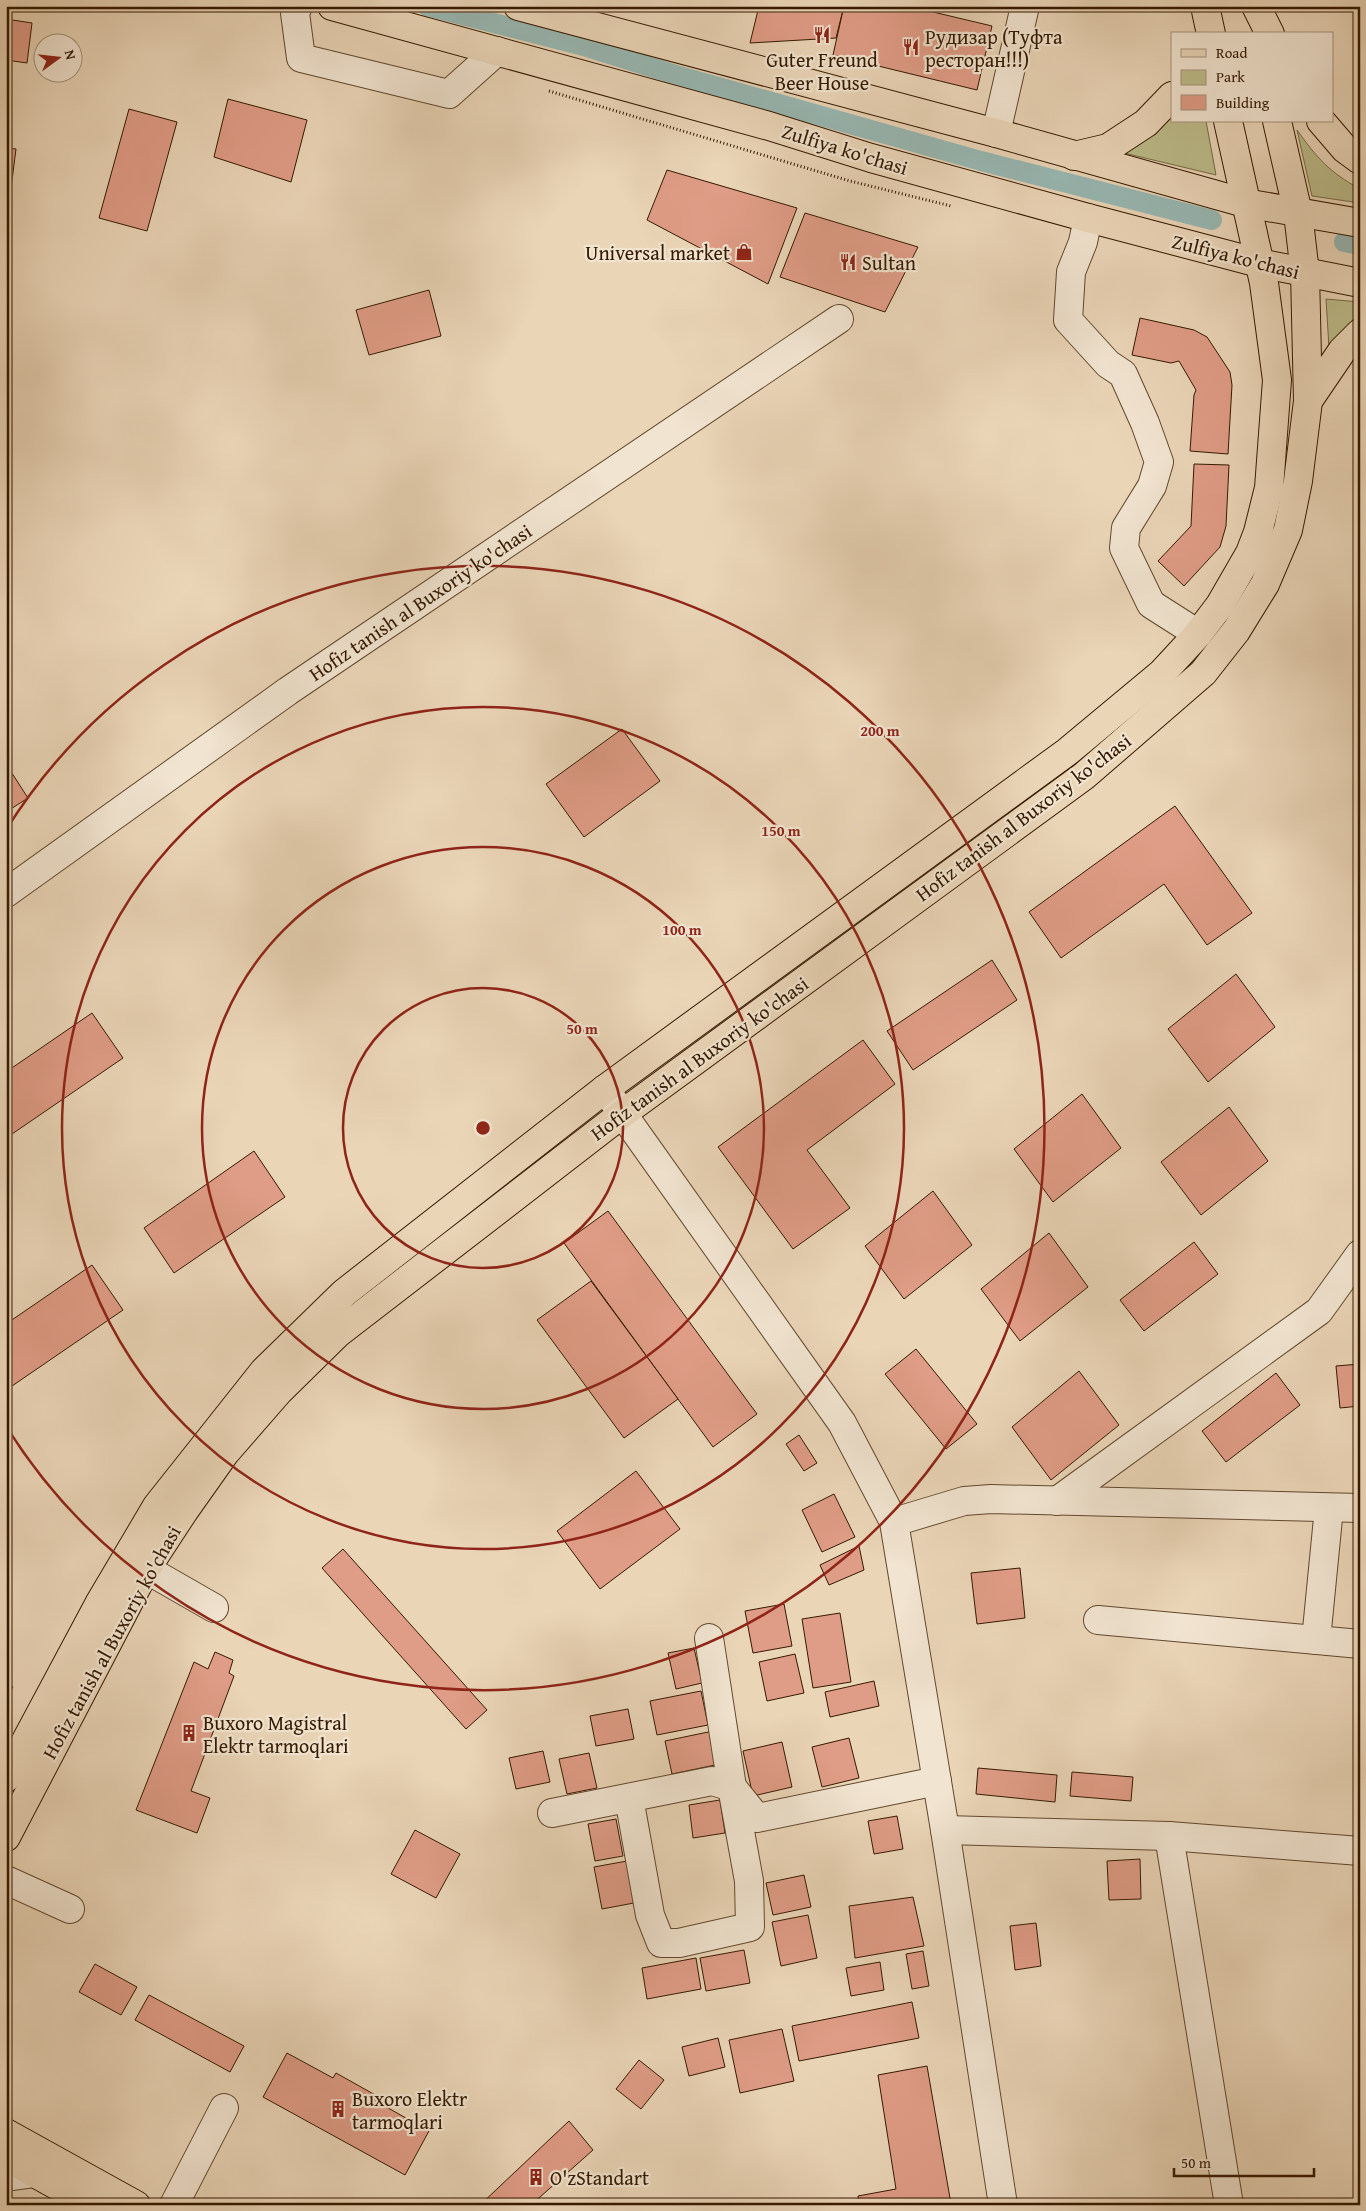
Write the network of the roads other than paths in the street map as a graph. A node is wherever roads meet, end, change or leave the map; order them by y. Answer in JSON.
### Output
{"nodes":[{"id":1,"x":298,"y":6,"type":"edge"},
{"id":2,"x":332,"y":6,"type":"edge"},
{"id":3,"x":518,"y":6,"type":"edge"},
{"id":4,"x":1025,"y":6,"type":"edge"},
{"id":5,"x":1196,"y":6,"type":"edge"},
{"id":6,"x":1205,"y":6,"type":"edge"},
{"id":7,"x":1250,"y":6,"type":"edge"},
{"id":8,"x":1256,"y":6,"type":"edge"},
{"id":9,"x":1192,"y":32,"type":"edge"},
{"id":10,"x":1211,"y":32,"type":"edge"},
{"id":11,"x":1256,"y":32,"type":"edge"},
{"id":12,"x":1269,"y":32,"type":"edge"},
{"id":13,"x":497,"y":51,"type":"junction"},
{"id":14,"x":1171,"y":97,"type":"edge"},
{"id":15,"x":1228,"y":122,"type":"edge"},
{"id":16,"x":1277,"y":122,"type":"edge"},
{"id":17,"x":1322,"y":122,"type":"edge"},
{"id":18,"x":996,"y":133,"type":"junction"},
{"id":19,"x":1072,"y":156,"type":"junction"},
{"id":20,"x":1360,"y":160,"type":"edge"},
{"id":21,"x":1245,"y":203,"type":"junction"},
{"id":22,"x":1298,"y":213,"type":"junction"},
{"id":23,"x":1088,"y":218,"type":"junction"},
{"id":24,"x":1360,"y":223,"type":"edge"},
{"id":25,"x":1259,"y":263,"type":"junction"},
{"id":26,"x":1305,"y":273,"type":"junction"},
{"id":27,"x":1360,"y":283,"type":"edge"},
{"id":28,"x":839,"y":319,"type":"dead end"},
{"id":29,"x":1360,"y":333,"type":"edge"},
{"id":30,"x":1308,"y":401,"type":"junction"},
{"id":31,"x":1198,"y":634,"type":"junction"},
{"id":32,"x":6,"y":893,"type":"edge"},
{"id":33,"x":605,"y":1089,"type":"junction"},
{"id":34,"x":622,"y":1114,"type":"junction"},
{"id":35,"x":1360,"y":1254,"type":"edge"},
{"id":36,"x":1056,"y":1501,"type":"junction"},
{"id":37,"x":1329,"y":1508,"type":"junction"},
{"id":38,"x":1360,"y":1508,"type":"edge"},
{"id":39,"x":894,"y":1522,"type":"junction"},
{"id":40,"x":146,"y":1569,"type":"junction"},
{"id":41,"x":214,"y":1608,"type":"dead end"},
{"id":42,"x":1098,"y":1620,"type":"dead end"},
{"id":43,"x":709,"y":1638,"type":"dead end"},
{"id":44,"x":1316,"y":1640,"type":"junction"},
{"id":45,"x":1360,"y":1644,"type":"edge"},
{"id":46,"x":6,"y":1778,"type":"edge"},
{"id":47,"x":937,"y":1781,"type":"junction"},
{"id":48,"x":732,"y":1787,"type":"junction"},
{"id":49,"x":629,"y":1798,"type":"junction"},
{"id":50,"x":552,"y":1813,"type":"dead end"},
{"id":51,"x":945,"y":1830,"type":"junction"},
{"id":52,"x":1169,"y":1836,"type":"junction"},
{"id":53,"x":6,"y":1837,"type":"edge"},
{"id":54,"x":1360,"y":1851,"type":"edge"},
{"id":55,"x":6,"y":1880,"type":"edge"},
{"id":56,"x":70,"y":1909,"type":"dead end"},
{"id":57,"x":224,"y":2108,"type":"dead end"},
{"id":58,"x":6,"y":2133,"type":"edge"},
{"id":59,"x":6,"y":2157,"type":"edge"},
{"id":60,"x":35,"y":2173,"type":"junction"},
{"id":61,"x":6,"y":2177,"type":"edge"},
{"id":62,"x":92,"y":2205,"type":"edge"},
{"id":63,"x":136,"y":2205,"type":"edge"},
{"id":64,"x":174,"y":2205,"type":"edge"},
{"id":65,"x":1003,"y":2205,"type":"edge"},
{"id":66,"x":1229,"y":2205,"type":"edge"}],
"edges":[{"from":1,"to":13,"type":"street"},
{"from":2,"to":13,"type":"main road","name":"Zulfiya ko'chasi"},
{"from":3,"to":18,"type":"main road"},
{"from":4,"to":18,"type":"street"},
{"from":5,"to":9,"type":"main road"},
{"from":6,"to":10,"type":"main road"},
{"from":7,"to":11,"type":"main road"},
{"from":8,"to":12,"type":"main road"},
{"from":13,"to":23,"type":"main road","name":"Zulfiya ko'chasi"},
{"from":14,"to":19,"type":"main road"},
{"from":15,"to":21,"type":"main road","name":"Hofiz tanish al Buxoriy ko'chasi"},
{"from":16,"to":22,"type":"main road","name":"Hofiz tanish al Buxoriy ko'chasi"},
{"from":17,"to":20,"type":"main road"},
{"from":18,"to":19,"type":"main road"},
{"from":19,"to":21,"type":"main road"},
{"from":21,"to":22,"type":"main road"},
{"from":21,"to":25,"type":"main road","name":"Hofiz tanish al Buxoriy ko'chasi"},
{"from":22,"to":24,"type":"main road"},
{"from":22,"to":26,"type":"main road","name":"Hofiz tanish al Buxoriy ko'chasi"},
{"from":23,"to":25,"type":"main road","name":"Zulfiya ko'chasi"},
{"from":23,"to":31,"type":"street"},
{"from":25,"to":26,"type":"main road","name":"Zulfiya ko'chasi"},
{"from":25,"to":31,"type":"main road","name":"Hofiz tanish al Buxoriy ko'chasi"},
{"from":26,"to":27,"type":"main road","name":"Zulfiya ko'chasi"},
{"from":26,"to":30,"type":"main road","name":"Hofiz tanish al Buxoriy ko'chasi"},
{"from":28,"to":32,"type":"street","name":"Hofiz tanish al Buxoriy ko'chasi"},
{"from":29,"to":30,"type":"main road"},
{"from":30,"to":34,"type":"main road","name":"Hofiz tanish al Buxoriy ko'chasi"},
{"from":31,"to":33,"type":"main road","name":"Hofiz tanish al Buxoriy ko'chasi"},
{"from":33,"to":34,"type":"street"},
{"from":33,"to":46,"type":"main road","name":"Hofiz tanish al Buxoriy ko'chasi"},
{"from":34,"to":39,"type":"street"},
{"from":34,"to":40,"type":"main road","name":"Hofiz tanish al Buxoriy ko'chasi"},
{"from":35,"to":36,"type":"street"},
{"from":36,"to":37,"type":"street"},
{"from":36,"to":39,"type":"street"},
{"from":37,"to":38,"type":"street"},
{"from":37,"to":44,"type":"street"},
{"from":39,"to":47,"type":"street"},
{"from":40,"to":41,"type":"street"},
{"from":40,"to":53,"type":"main road","name":"Hofiz tanish al Buxoriy ko'chasi"},
{"from":42,"to":44,"type":"street"},
{"from":43,"to":48,"type":"street"},
{"from":44,"to":45,"type":"street"},
{"from":47,"to":48,"type":"street"},
{"from":47,"to":51,"type":"street"},
{"from":48,"to":49,"type":"street"},
{"from":48,"to":49,"type":"street"},
{"from":49,"to":50,"type":"street"},
{"from":51,"to":52,"type":"street"},
{"from":51,"to":65,"type":"street"},
{"from":52,"to":54,"type":"street"},
{"from":52,"to":66,"type":"street"},
{"from":55,"to":56,"type":"street"},
{"from":57,"to":64,"type":"street"},
{"from":58,"to":63,"type":"main road"},
{"from":59,"to":60,"type":"main road"},
{"from":60,"to":61,"type":"street"},
{"from":60,"to":62,"type":"main road"}]}
